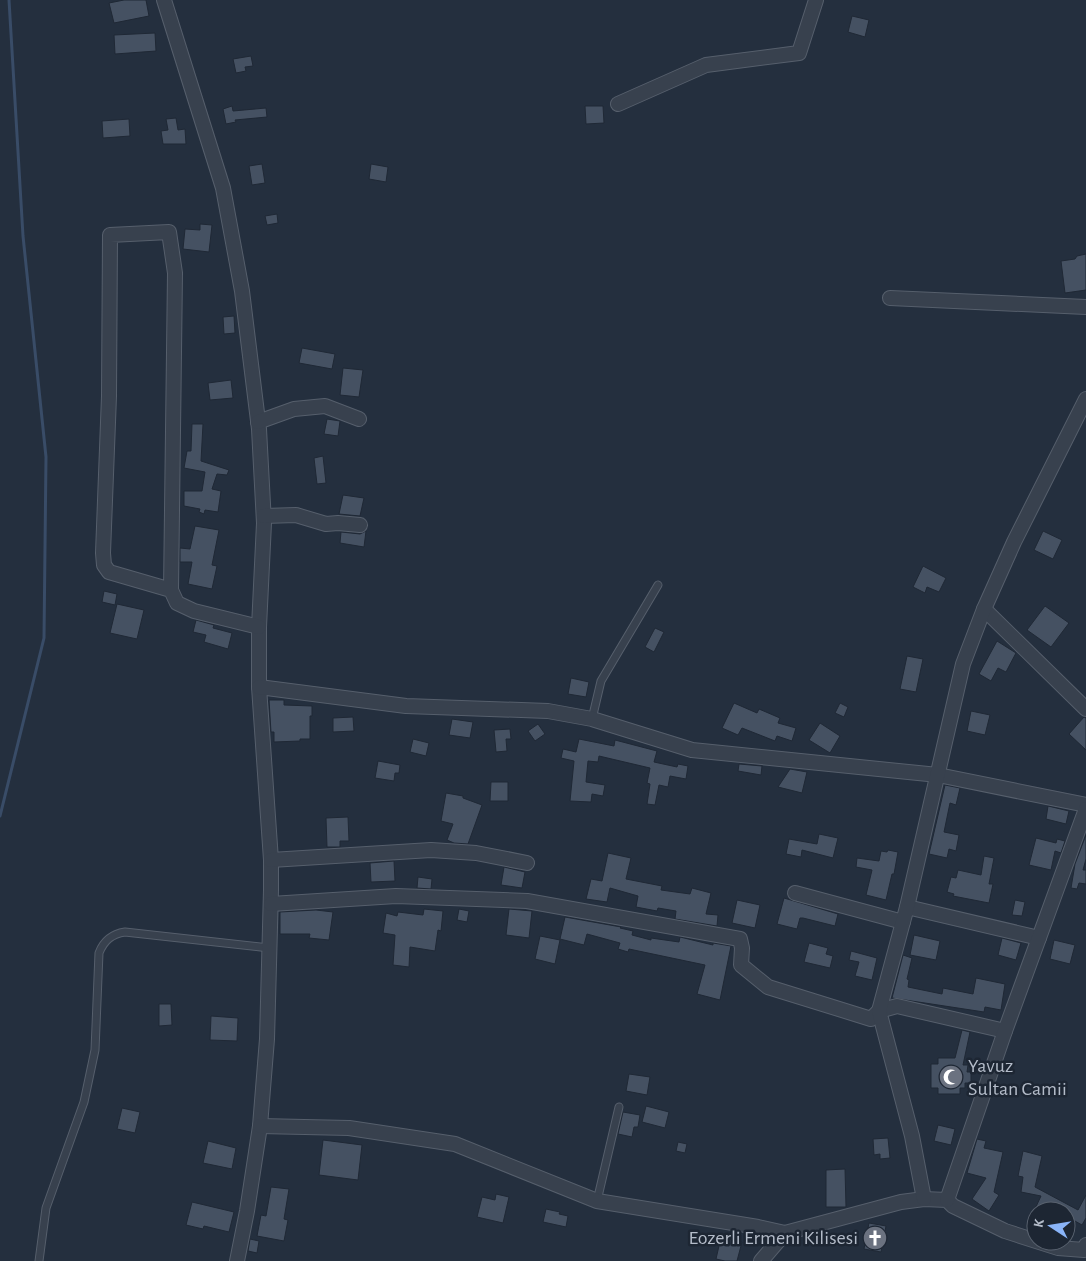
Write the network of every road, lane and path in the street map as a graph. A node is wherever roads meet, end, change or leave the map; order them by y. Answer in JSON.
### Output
{"nodes":[{"id":1,"x":164,"y":0,"type":"edge"},
{"id":2,"x":816,"y":0,"type":"edge"},
{"id":3,"x":618,"y":104,"type":"dead end"},
{"id":4,"x":890,"y":298,"type":"dead end"},
{"id":5,"x":1086,"y":307,"type":"edge"},
{"id":6,"x":1086,"y":399,"type":"edge"},
{"id":7,"x":359,"y":419,"type":"dead end"},
{"id":8,"x":258,"y":422,"type":"junction"},
{"id":9,"x":264,"y":516,"type":"junction"},
{"id":10,"x":360,"y":525,"type":"dead end"},
{"id":11,"x":658,"y":585,"type":"dead end"},
{"id":12,"x":171,"y":590,"type":"junction"},
{"id":13,"x":984,"y":609,"type":"junction"},
{"id":14,"x":259,"y":627,"type":"junction"},
{"id":15,"x":259,"y":687,"type":"junction"},
{"id":16,"x":1086,"y":708,"type":"edge"},
{"id":17,"x":592,"y":719,"type":"junction"},
{"id":18,"x":938,"y":775,"type":"junction"},
{"id":19,"x":1086,"y":807,"type":"edge"},
{"id":20,"x":270,"y":860,"type":"junction"},
{"id":21,"x":526,"y":863,"type":"dead end"},
{"id":22,"x":795,"y":893,"type":"dead end"},
{"id":23,"x":271,"y":904,"type":"junction"},
{"id":24,"x":908,"y":907,"type":"junction"},
{"id":25,"x":903,"y":922,"type":"junction"},
{"id":26,"x":1039,"y":938,"type":"junction"},
{"id":27,"x":270,"y":948,"type":"junction"},
{"id":28,"x":879,"y":1011,"type":"junction"},
{"id":29,"x":1005,"y":1031,"type":"junction"},
{"id":30,"x":619,"y":1107,"type":"dead end"},
{"id":31,"x":260,"y":1126,"type":"junction"},
{"id":32,"x":924,"y":1199,"type":"junction"},
{"id":33,"x":947,"y":1200,"type":"junction"},
{"id":34,"x":597,"y":1201,"type":"junction"},
{"id":35,"x":785,"y":1233,"type":"junction"},
{"id":36,"x":1085,"y":1252,"type":"edge"},
{"id":37,"x":39,"y":1261,"type":"edge"},
{"id":38,"x":237,"y":1261,"type":"edge"},
{"id":39,"x":762,"y":1261,"type":"edge"}],
"edges":[{"from":1,"to":8,"type":"street"},
{"from":2,"to":3,"type":"street"},
{"from":4,"to":5,"type":"street"},
{"from":6,"to":13,"type":"street"},
{"from":7,"to":8,"type":"street"},
{"from":8,"to":9,"type":"street"},
{"from":9,"to":10,"type":"street"},
{"from":9,"to":14,"type":"street"},
{"from":11,"to":17,"type":"lane"},
{"from":12,"to":12,"type":"street"},
{"from":12,"to":14,"type":"street"},
{"from":13,"to":16,"type":"street"},
{"from":13,"to":18,"type":"street"},
{"from":14,"to":15,"type":"street"},
{"from":15,"to":17,"type":"street"},
{"from":15,"to":20,"type":"street"},
{"from":17,"to":18,"type":"street"},
{"from":18,"to":19,"type":"street"},
{"from":18,"to":24,"type":"street"},
{"from":19,"to":26,"type":"street"},
{"from":20,"to":21,"type":"street"},
{"from":20,"to":23,"type":"street"},
{"from":22,"to":25,"type":"street"},
{"from":23,"to":27,"type":"street"},
{"from":23,"to":28,"type":"street"},
{"from":24,"to":25,"type":"street"},
{"from":24,"to":26,"type":"street"},
{"from":25,"to":28,"type":"street"},
{"from":26,"to":29,"type":"street"},
{"from":27,"to":31,"type":"street"},
{"from":27,"to":37,"type":"lane"},
{"from":28,"to":29,"type":"street"},
{"from":28,"to":32,"type":"street"},
{"from":29,"to":33,"type":"street"},
{"from":30,"to":34,"type":"lane"},
{"from":31,"to":34,"type":"street"},
{"from":31,"to":38,"type":"street"},
{"from":32,"to":33,"type":"street"},
{"from":32,"to":35,"type":"street"},
{"from":33,"to":36,"type":"street"},
{"from":34,"to":35,"type":"street"},
{"from":35,"to":39,"type":"street"}]}
